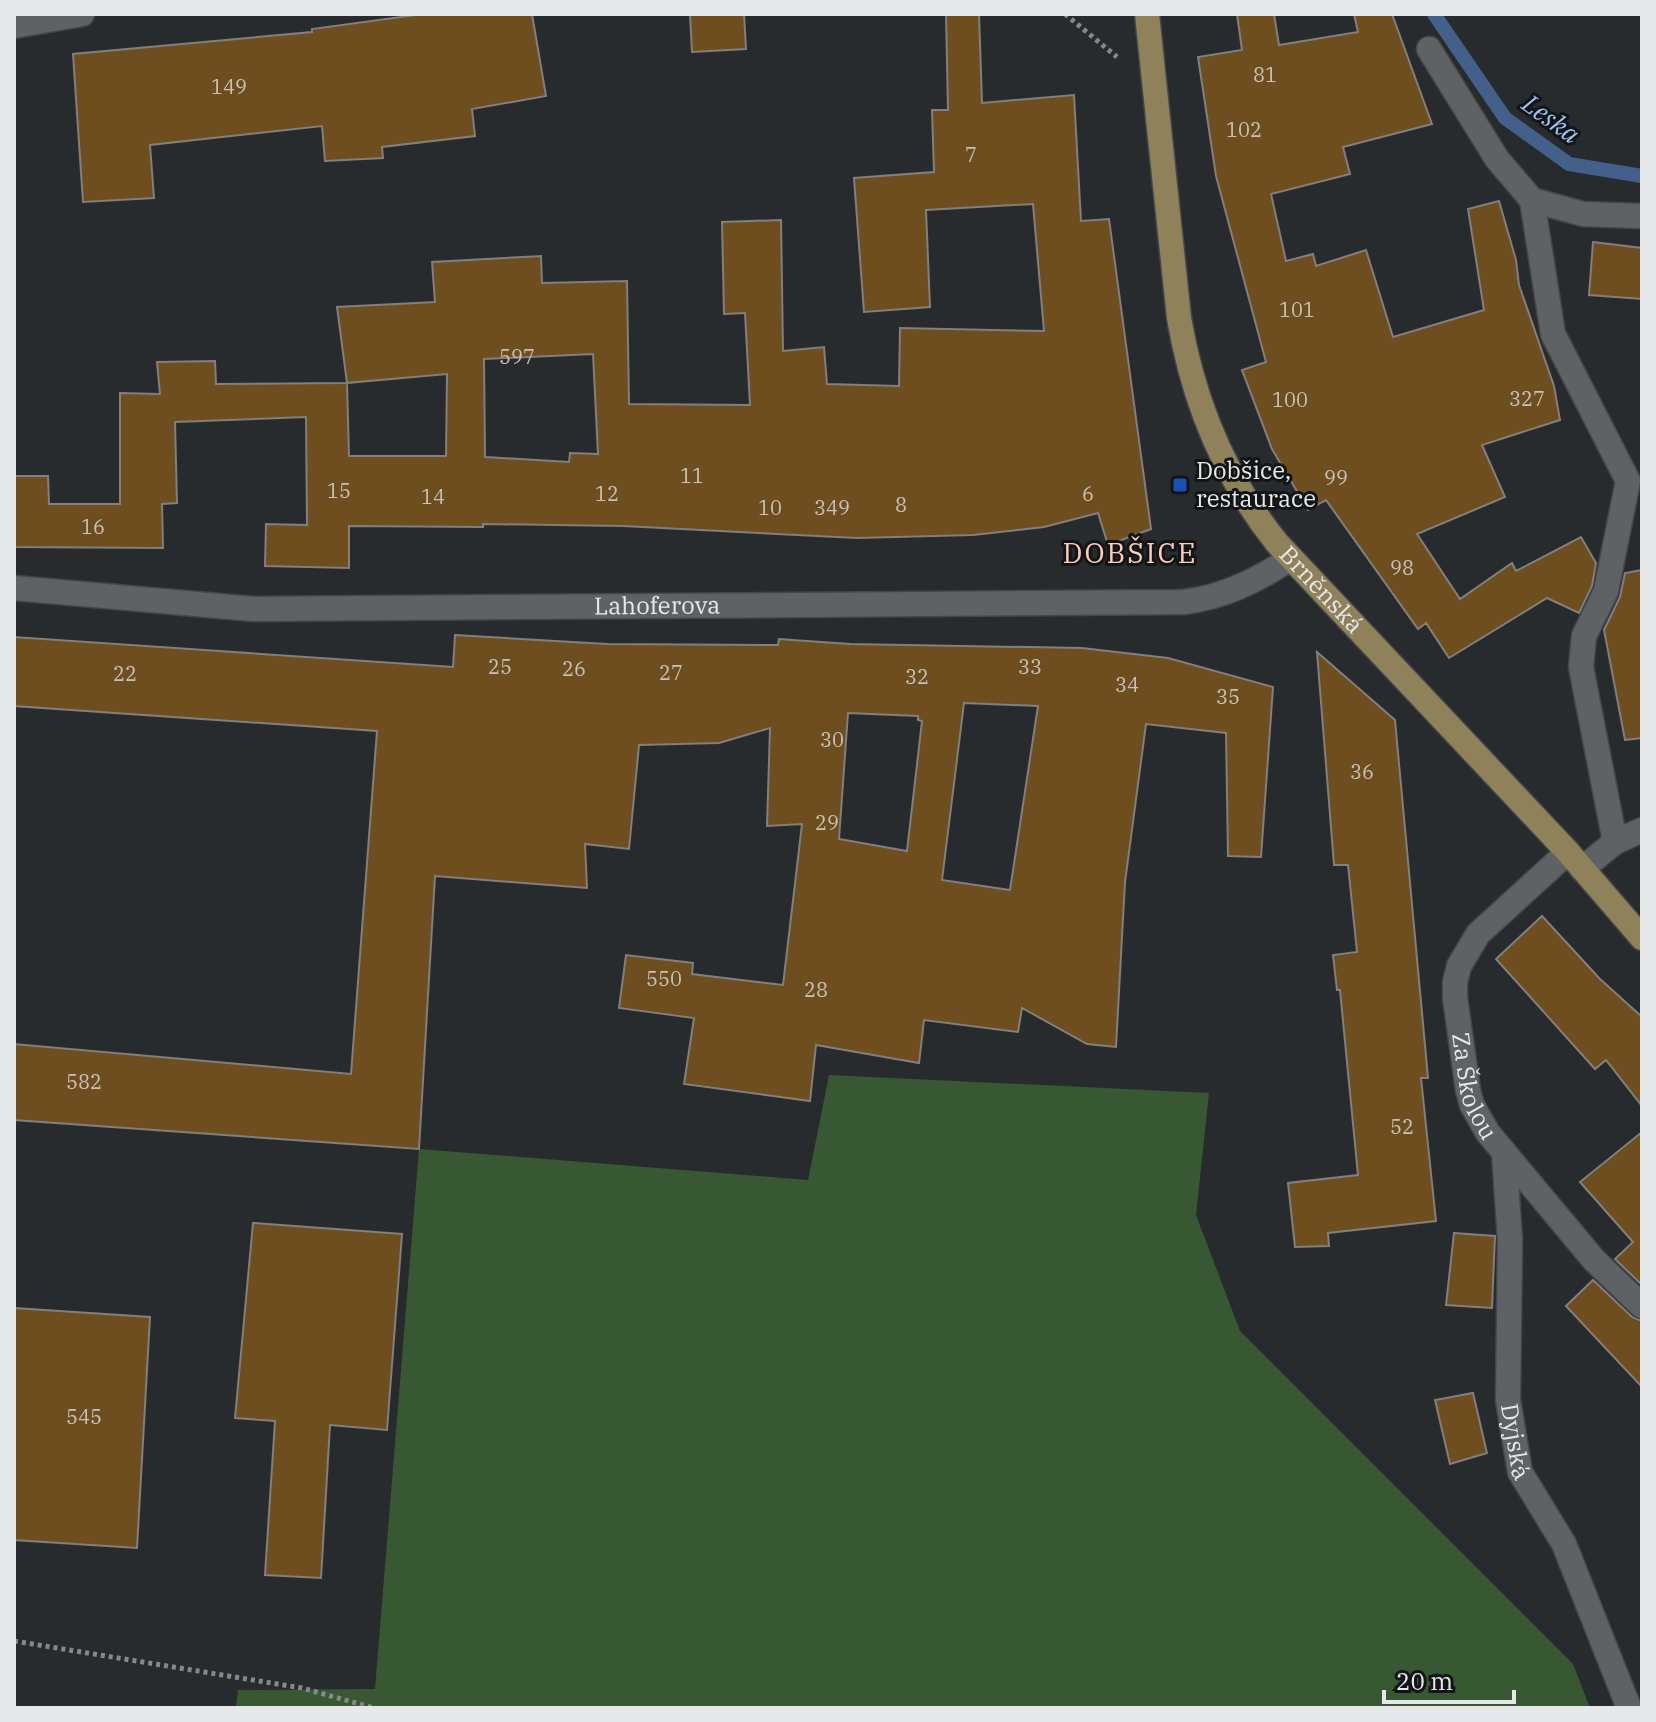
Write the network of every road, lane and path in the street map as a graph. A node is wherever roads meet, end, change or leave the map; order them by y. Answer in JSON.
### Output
{"nodes":[{"id":1,"x":82,"y":14,"type":"edge"},
{"id":2,"x":1065,"y":14,"type":"edge"},
{"id":3,"x":1147,"y":18,"type":"edge"},
{"id":4,"x":14,"y":26,"type":"edge"},
{"id":5,"x":1429,"y":49,"type":"dead end"},
{"id":6,"x":1152,"y":59,"type":"junction"},
{"id":7,"x":1532,"y":200,"type":"junction"},
{"id":8,"x":1642,"y":216,"type":"edge"},
{"id":9,"x":1291,"y":558,"type":"junction"},
{"id":10,"x":14,"y":588,"type":"edge"},
{"id":11,"x":1642,"y":830,"type":"edge"},
{"id":12,"x":1615,"y":842,"type":"junction"},
{"id":13,"x":1575,"y":860,"type":"junction"},
{"id":14,"x":1642,"y":938,"type":"edge"},
{"id":15,"x":1504,"y":1152,"type":"junction"},
{"id":16,"x":1642,"y":1306,"type":"edge"},
{"id":17,"x":14,"y":1641,"type":"edge"},
{"id":18,"x":374,"y":1708,"type":"edge"},
{"id":19,"x":1629,"y":1708,"type":"edge"}],
"edges":[{"from":1,"to":4,"type":"street"},
{"from":2,"to":6,"type":"path"},
{"from":3,"to":6,"type":"main road","name":"Brněnská"},
{"from":5,"to":7,"type":"street"},
{"from":6,"to":9,"type":"main road","name":"Brněnská"},
{"from":7,"to":8,"type":"street"},
{"from":7,"to":12,"type":"street"},
{"from":9,"to":10,"type":"street","name":"Lahoferova"},
{"from":9,"to":13,"type":"main road","name":"Brněnská"},
{"from":11,"to":12,"type":"street","name":"Za Školou"},
{"from":12,"to":13,"type":"street","name":"Za Školou"},
{"from":13,"to":14,"type":"main road","name":"Brněnská"},
{"from":13,"to":15,"type":"street","name":"Za Školou"},
{"from":15,"to":16,"type":"street","name":"Za Školou"},
{"from":15,"to":19,"type":"street","name":"Dyjská"},
{"from":17,"to":18,"type":"path"}]}
